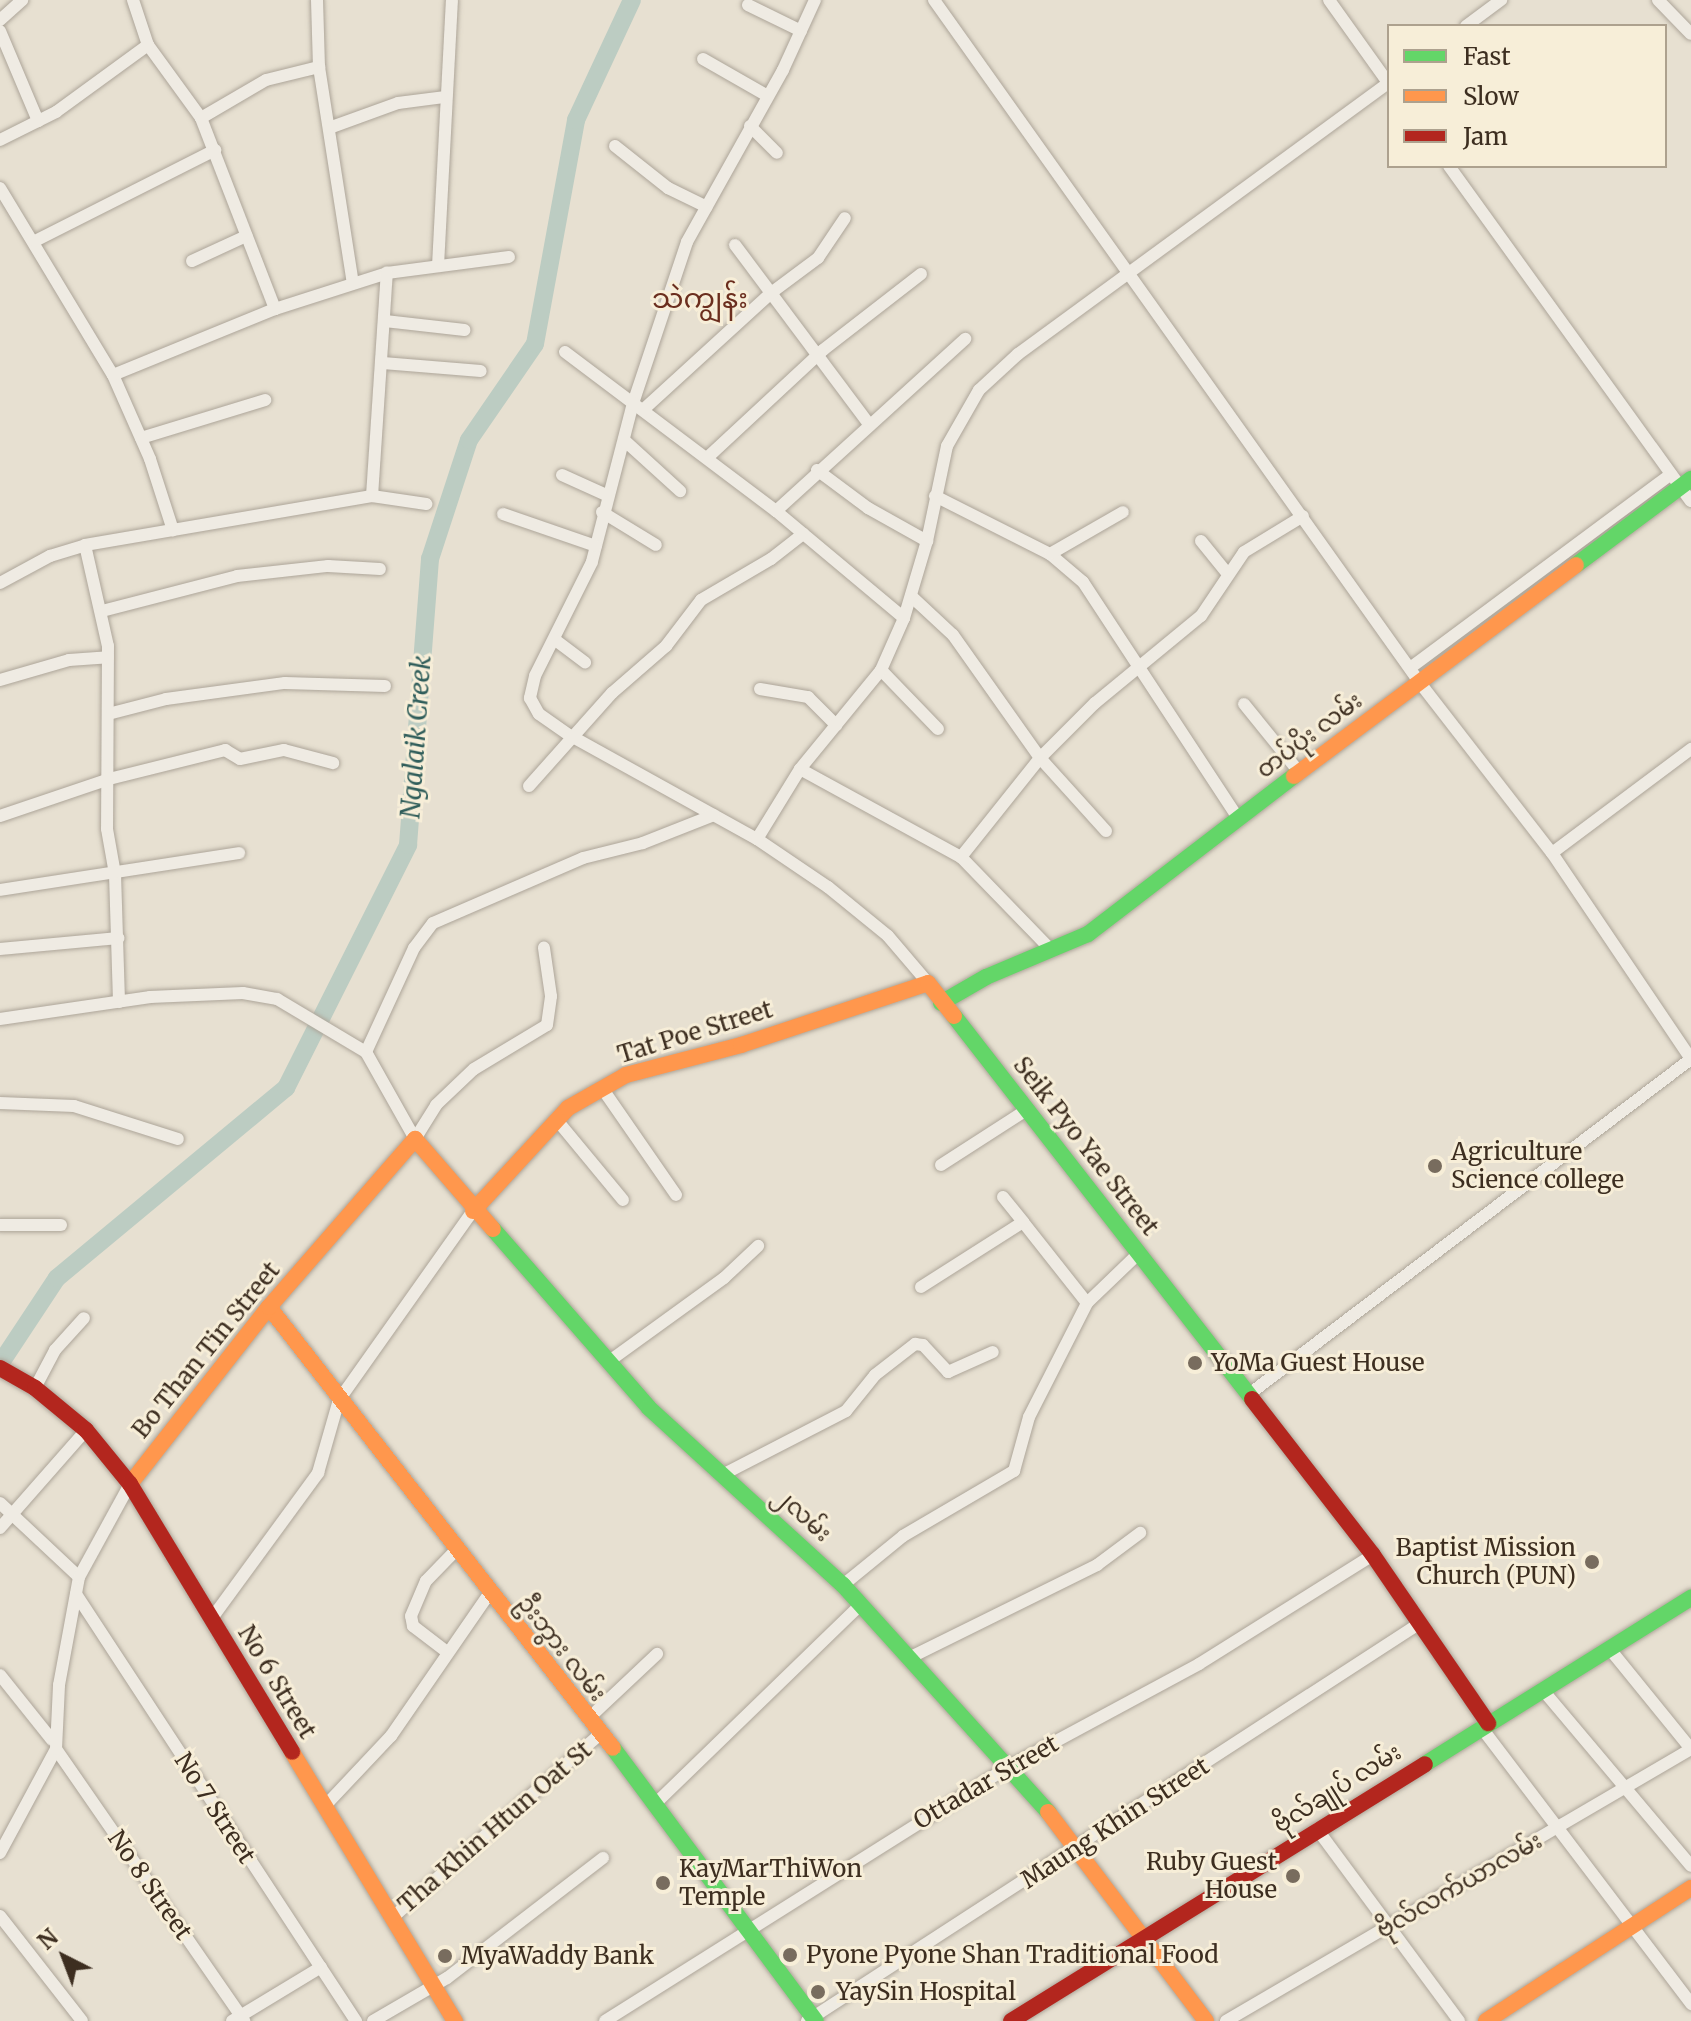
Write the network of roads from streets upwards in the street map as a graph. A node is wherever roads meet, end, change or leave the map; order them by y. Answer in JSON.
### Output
{"nodes":[{"id":1,"x":22,"y":0,"type":"edge"},
{"id":2,"x":133,"y":0,"type":"edge"},
{"id":3,"x":317,"y":0,"type":"edge"},
{"id":4,"x":452,"y":0,"type":"edge"},
{"id":5,"x":815,"y":0,"type":"edge"},
{"id":6,"x":934,"y":0,"type":"edge"},
{"id":7,"x":1329,"y":0,"type":"edge"},
{"id":8,"x":1501,"y":0,"type":"edge"},
{"id":9,"x":1658,"y":0,"type":"edge"},
{"id":10,"x":748,"y":5,"type":"dead end"},
{"id":11,"x":0,"y":20,"type":"edge"},
{"id":12,"x":1469,"y":24,"type":"edge"},
{"id":13,"x":0,"y":31,"type":"edge"},
{"id":14,"x":801,"y":31,"type":"junction"},
{"id":15,"x":1691,"y":34,"type":"edge"},
{"id":16,"x":148,"y":45,"type":"junction"},
{"id":17,"x":703,"y":59,"type":"dead end"},
{"id":18,"x":319,"y":67,"type":"junction"},
{"id":19,"x":1387,"y":80,"type":"edge"},
{"id":20,"x":1387,"y":84,"type":"edge"},
{"id":21,"x":766,"y":95,"type":"junction"},
{"id":22,"x":444,"y":97,"type":"junction"},
{"id":23,"x":201,"y":118,"type":"junction"},
{"id":24,"x":38,"y":121,"type":"junction"},
{"id":25,"x":750,"y":126,"type":"junction"},
{"id":26,"x":329,"y":128,"type":"junction"},
{"id":27,"x":0,"y":140,"type":"edge"},
{"id":28,"x":615,"y":146,"type":"dead end"},
{"id":29,"x":215,"y":150,"type":"junction"},
{"id":30,"x":777,"y":153,"type":"dead end"},
{"id":31,"x":1450,"y":168,"type":"edge"},
{"id":32,"x":0,"y":188,"type":"edge"},
{"id":33,"x":707,"y":207,"type":"junction"},
{"id":34,"x":845,"y":218,"type":"dead end"},
{"id":35,"x":246,"y":236,"type":"junction"},
{"id":36,"x":35,"y":241,"type":"junction"},
{"id":37,"x":735,"y":245,"type":"dead end"},
{"id":38,"x":509,"y":257,"type":"dead end"},
{"id":39,"x":192,"y":261,"type":"dead end"},
{"id":40,"x":438,"y":266,"type":"junction"},
{"id":41,"x":387,"y":273,"type":"junction"},
{"id":42,"x":921,"y":274,"type":"dead end"},
{"id":43,"x":1127,"y":274,"type":"junction"},
{"id":44,"x":353,"y":283,"type":"junction"},
{"id":45,"x":771,"y":293,"type":"junction"},
{"id":46,"x":275,"y":309,"type":"junction"},
{"id":47,"x":385,"y":321,"type":"junction"},
{"id":48,"x":464,"y":330,"type":"dead end"},
{"id":49,"x":965,"y":339,"type":"dead end"},
{"id":50,"x":565,"y":352,"type":"dead end"},
{"id":51,"x":820,"y":355,"type":"junction"},
{"id":52,"x":383,"y":363,"type":"junction"},
{"id":53,"x":481,"y":371,"type":"dead end"},
{"id":54,"x":113,"y":375,"type":"junction"},
{"id":55,"x":265,"y":400,"type":"dead end"},
{"id":56,"x":638,"y":406,"type":"junction"},
{"id":57,"x":868,"y":423,"type":"junction"},
{"id":58,"x":141,"y":438,"type":"junction"},
{"id":59,"x":624,"y":440,"type":"junction"},
{"id":60,"x":708,"y":457,"type":"junction"},
{"id":61,"x":817,"y":470,"type":"junction"},
{"id":62,"x":562,"y":475,"type":"dead end"},
{"id":63,"x":1681,"y":480,"type":"edge"},
{"id":64,"x":680,"y":491,"type":"dead end"},
{"id":65,"x":606,"y":495,"type":"junction"},
{"id":66,"x":372,"y":496,"type":"junction"},
{"id":67,"x":935,"y":496,"type":"junction"},
{"id":68,"x":1691,"y":501,"type":"edge"},
{"id":69,"x":426,"y":504,"type":"dead end"},
{"id":70,"x":776,"y":511,"type":"junction"},
{"id":71,"x":602,"y":512,"type":"junction"},
{"id":72,"x":1123,"y":512,"type":"dead end"},
{"id":73,"x":503,"y":514,"type":"dead end"},
{"id":74,"x":1303,"y":516,"type":"junction"},
{"id":75,"x":173,"y":530,"type":"junction"},
{"id":76,"x":803,"y":534,"type":"junction"},
{"id":77,"x":927,"y":541,"type":"junction"},
{"id":78,"x":1201,"y":541,"type":"dead end"},
{"id":79,"x":85,"y":545,"type":"junction"},
{"id":80,"x":656,"y":545,"type":"dead end"},
{"id":81,"x":596,"y":546,"type":"junction"},
{"id":82,"x":1050,"y":554,"type":"junction"},
{"id":83,"x":380,"y":569,"type":"dead end"},
{"id":84,"x":1226,"y":572,"type":"junction"},
{"id":85,"x":0,"y":583,"type":"edge"},
{"id":86,"x":911,"y":596,"type":"junction"},
{"id":87,"x":102,"y":611,"type":"junction"},
{"id":88,"x":904,"y":618,"type":"junction"},
{"id":89,"x":554,"y":639,"type":"junction"},
{"id":90,"x":108,"y":657,"type":"junction"},
{"id":91,"x":585,"y":662,"type":"dead end"},
{"id":92,"x":1141,"y":668,"type":"junction"},
{"id":93,"x":1410,"y":668,"type":"junction"},
{"id":94,"x":881,"y":670,"type":"junction"},
{"id":95,"x":0,"y":680,"type":"edge"},
{"id":96,"x":1420,"y":683,"type":"junction"},
{"id":97,"x":385,"y":686,"type":"dead end"},
{"id":98,"x":760,"y":689,"type":"dead end"},
{"id":99,"x":1244,"y":704,"type":"dead end"},
{"id":100,"x":112,"y":713,"type":"junction"},
{"id":101,"x":836,"y":725,"type":"junction"},
{"id":102,"x":938,"y":729,"type":"dead end"},
{"id":103,"x":571,"y":736,"type":"junction"},
{"id":104,"x":1691,"y":749,"type":"edge"},
{"id":105,"x":1040,"y":758,"type":"junction"},
{"id":106,"x":333,"y":763,"type":"dead end"},
{"id":107,"x":800,"y":769,"type":"junction"},
{"id":108,"x":1299,"y":772,"type":"junction"},
{"id":109,"x":109,"y":779,"type":"junction"},
{"id":110,"x":529,"y":786,"type":"dead end"},
{"id":111,"x":714,"y":815,"type":"junction"},
{"id":112,"x":0,"y":816,"type":"edge"},
{"id":113,"x":1238,"y":818,"type":"junction"},
{"id":114,"x":1106,"y":831,"type":"dead end"},
{"id":115,"x":757,"y":839,"type":"junction"},
{"id":116,"x":239,"y":853,"type":"dead end"},
{"id":117,"x":1552,"y":853,"type":"junction"},
{"id":118,"x":961,"y":857,"type":"junction"},
{"id":119,"x":115,"y":874,"type":"junction"},
{"id":120,"x":0,"y":890,"type":"edge"},
{"id":121,"x":118,"y":938,"type":"junction"},
{"id":122,"x":544,"y":948,"type":"dead end"},
{"id":123,"x":0,"y":949,"type":"edge"},
{"id":124,"x":1050,"y":949,"type":"junction"},
{"id":125,"x":928,"y":983,"type":"junction"},
{"id":126,"x":119,"y":1002,"type":"junction"},
{"id":127,"x":941,"y":1003,"type":"junction"},
{"id":128,"x":0,"y":1019,"type":"edge"},
{"id":129,"x":362,"y":1049,"type":"junction"},
{"id":130,"x":1691,"y":1059,"type":"edge"},
{"id":131,"x":602,"y":1088,"type":"junction"},
{"id":132,"x":0,"y":1103,"type":"edge"},
{"id":133,"x":1028,"y":1109,"type":"junction"},
{"id":134,"x":556,"y":1119,"type":"junction"},
{"id":135,"x":178,"y":1139,"type":"dead end"},
{"id":136,"x":415,"y":1139,"type":"junction"},
{"id":137,"x":941,"y":1165,"type":"dead end"},
{"id":138,"x":676,"y":1195,"type":"dead end"},
{"id":139,"x":1003,"y":1197,"type":"dead end"},
{"id":140,"x":623,"y":1200,"type":"dead end"},
{"id":141,"x":473,"y":1211,"type":"junction"},
{"id":142,"x":1023,"y":1222,"type":"junction"},
{"id":143,"x":0,"y":1225,"type":"edge"},
{"id":144,"x":61,"y":1225,"type":"dead end"},
{"id":145,"x":758,"y":1246,"type":"dead end"},
{"id":146,"x":1139,"y":1253,"type":"junction"},
{"id":147,"x":921,"y":1287,"type":"dead end"},
{"id":148,"x":1087,"y":1303,"type":"junction"},
{"id":149,"x":269,"y":1307,"type":"junction"},
{"id":150,"x":84,"y":1318,"type":"dead end"},
{"id":151,"x":993,"y":1352,"type":"dead end"},
{"id":152,"x":608,"y":1362,"type":"junction"},
{"id":153,"x":0,"y":1368,"type":"edge"},
{"id":154,"x":35,"y":1388,"type":"junction"},
{"id":155,"x":1248,"y":1395,"type":"junction"},
{"id":156,"x":339,"y":1400,"type":"junction"},
{"id":157,"x":86,"y":1430,"type":"junction"},
{"id":158,"x":726,"y":1473,"type":"junction"},
{"id":159,"x":130,"y":1484,"type":"junction"},
{"id":160,"x":5,"y":1507,"type":"edge"},
{"id":161,"x":0,"y":1528,"type":"edge"},
{"id":162,"x":1140,"y":1533,"type":"dead end"},
{"id":163,"x":458,"y":1548,"type":"junction"},
{"id":164,"x":1373,"y":1555,"type":"junction"},
{"id":165,"x":79,"y":1577,"type":"junction"},
{"id":166,"x":843,"y":1585,"type":"junction"},
{"id":167,"x":76,"y":1594,"type":"junction"},
{"id":168,"x":489,"y":1594,"type":"junction"},
{"id":169,"x":1691,"y":1598,"type":"edge"},
{"id":170,"x":859,"y":1606,"type":"junction"},
{"id":171,"x":212,"y":1618,"type":"junction"},
{"id":172,"x":1420,"y":1623,"type":"junction"},
{"id":173,"x":1609,"y":1648,"type":"junction"},
{"id":174,"x":447,"y":1652,"type":"junction"},
{"id":175,"x":657,"y":1654,"type":"dead end"},
{"id":176,"x":911,"y":1657,"type":"junction"},
{"id":177,"x":0,"y":1675,"type":"edge"},
{"id":178,"x":1542,"y":1689,"type":"junction"},
{"id":179,"x":588,"y":1719,"type":"junction"},
{"id":180,"x":1485,"y":1725,"type":"junction"},
{"id":181,"x":599,"y":1735,"type":"junction"},
{"id":182,"x":54,"y":1745,"type":"junction"},
{"id":183,"x":1691,"y":1749,"type":"edge"},
{"id":184,"x":1008,"y":1767,"type":"junction"},
{"id":185,"x":1625,"y":1790,"type":"junction"},
{"id":186,"x":656,"y":1803,"type":"junction"},
{"id":187,"x":324,"y":1807,"type":"junction"},
{"id":188,"x":1560,"y":1827,"type":"junction"},
{"id":189,"x":1317,"y":1829,"type":"junction"},
{"id":190,"x":1079,"y":1847,"type":"junction"},
{"id":191,"x":0,"y":1853,"type":"edge"},
{"id":192,"x":603,"y":1858,"type":"dead end"},
{"id":193,"x":1691,"y":1866,"type":"edge"},
{"id":194,"x":1691,"y":1888,"type":"edge"},
{"id":195,"x":0,"y":1916,"type":"edge"},
{"id":196,"x":392,"y":1918,"type":"junction"},
{"id":197,"x":1390,"y":1923,"type":"junction"},
{"id":198,"x":748,"y":1927,"type":"junction"},
{"id":199,"x":1632,"y":1929,"type":"junction"},
{"id":200,"x":1146,"y":1936,"type":"junction"},
{"id":201,"x":321,"y":1967,"type":"junction"},
{"id":202,"x":431,"y":1983,"type":"junction"},
{"id":203,"x":1691,"y":2004,"type":"edge"},
{"id":204,"x":239,"y":2019,"type":"edge"},
{"id":205,"x":812,"y":2020,"type":"edge"},
{"id":206,"x":1015,"y":2020,"type":"edge"},
{"id":207,"x":82,"y":2021,"type":"edge"},
{"id":208,"x":356,"y":2021,"type":"edge"},
{"id":209,"x":373,"y":2021,"type":"edge"},
{"id":210,"x":455,"y":2021,"type":"edge"},
{"id":211,"x":605,"y":2021,"type":"edge"},
{"id":212,"x":1206,"y":2021,"type":"edge"},
{"id":213,"x":1226,"y":2021,"type":"edge"},
{"id":214,"x":1459,"y":2021,"type":"edge"},
{"id":215,"x":1486,"y":2021,"type":"edge"}],
"edges":[{"from":1,"to":11,"type":"street"},
{"from":2,"to":16,"type":"street"},
{"from":3,"to":18,"type":"street"},
{"from":4,"to":22,"type":"street"},
{"from":5,"to":14,"type":"street"},
{"from":6,"to":43,"type":"street"},
{"from":7,"to":19,"type":"street"},
{"from":8,"to":12,"type":"street"},
{"from":9,"to":15,"type":"street"},
{"from":10,"to":14,"type":"street"},
{"from":13,"to":24,"type":"street"},
{"from":14,"to":21,"type":"street"},
{"from":16,"to":23,"type":"street"},
{"from":16,"to":24,"type":"street"},
{"from":17,"to":21,"type":"street"},
{"from":18,"to":23,"type":"street"},
{"from":18,"to":26,"type":"street"},
{"from":20,"to":43,"type":"street"},
{"from":21,"to":25,"type":"street"},
{"from":22,"to":26,"type":"street"},
{"from":22,"to":40,"type":"street"},
{"from":23,"to":29,"type":"street"},
{"from":24,"to":27,"type":"street"},
{"from":25,"to":30,"type":"street"},
{"from":25,"to":33,"type":"street"},
{"from":26,"to":44,"type":"street"},
{"from":28,"to":33,"type":"street"},
{"from":29,"to":35,"type":"street"},
{"from":29,"to":36,"type":"street"},
{"from":31,"to":63,"type":"street"},
{"from":32,"to":36,"type":"street"},
{"from":33,"to":56,"type":"street"},
{"from":34,"to":45,"type":"street"},
{"from":35,"to":39,"type":"street"},
{"from":35,"to":46,"type":"street"},
{"from":36,"to":54,"type":"street"},
{"from":37,"to":45,"type":"street"},
{"from":38,"to":40,"type":"street"},
{"from":40,"to":41,"type":"street"},
{"from":41,"to":44,"type":"street"},
{"from":41,"to":47,"type":"street"},
{"from":42,"to":51,"type":"street"},
{"from":43,"to":67,"type":"street"},
{"from":43,"to":74,"type":"street"},
{"from":44,"to":46,"type":"street"},
{"from":45,"to":51,"type":"street"},
{"from":45,"to":56,"type":"street"},
{"from":46,"to":54,"type":"street"},
{"from":47,"to":48,"type":"street"},
{"from":47,"to":52,"type":"street"},
{"from":49,"to":57,"type":"street"},
{"from":50,"to":56,"type":"street"},
{"from":51,"to":57,"type":"street"},
{"from":51,"to":60,"type":"street"},
{"from":52,"to":53,"type":"street"},
{"from":52,"to":66,"type":"street"},
{"from":54,"to":58,"type":"street"},
{"from":55,"to":58,"type":"street"},
{"from":56,"to":59,"type":"street"},
{"from":56,"to":60,"type":"street"},
{"from":57,"to":61,"type":"street"},
{"from":58,"to":75,"type":"street"},
{"from":59,"to":64,"type":"street"},
{"from":59,"to":65,"type":"street"},
{"from":60,"to":70,"type":"street"},
{"from":61,"to":70,"type":"street"},
{"from":61,"to":77,"type":"street"},
{"from":62,"to":65,"type":"street"},
{"from":63,"to":68,"type":"street"},
{"from":63,"to":93,"type":"street"},
{"from":63,"to":96,"type":"street","name":"တပ်ပိုး လမ်း"},
{"from":65,"to":71,"type":"street"},
{"from":66,"to":69,"type":"street"},
{"from":66,"to":75,"type":"street"},
{"from":67,"to":77,"type":"street"},
{"from":67,"to":82,"type":"street"},
{"from":70,"to":76,"type":"street"},
{"from":71,"to":80,"type":"street"},
{"from":71,"to":81,"type":"street"},
{"from":72,"to":82,"type":"street"},
{"from":73,"to":81,"type":"street"},
{"from":74,"to":84,"type":"street"},
{"from":74,"to":93,"type":"street"},
{"from":75,"to":79,"type":"street"},
{"from":76,"to":88,"type":"street"},
{"from":76,"to":103,"type":"street"},
{"from":77,"to":86,"type":"street"},
{"from":78,"to":84,"type":"street"},
{"from":79,"to":85,"type":"street"},
{"from":79,"to":87,"type":"street"},
{"from":81,"to":89,"type":"street"},
{"from":82,"to":92,"type":"street"},
{"from":83,"to":87,"type":"street"},
{"from":84,"to":92,"type":"street"},
{"from":86,"to":88,"type":"street"},
{"from":86,"to":105,"type":"street"},
{"from":87,"to":90,"type":"street"},
{"from":88,"to":94,"type":"street"},
{"from":89,"to":91,"type":"street"},
{"from":89,"to":103,"type":"street","name":"Seik Pyo Yae Street"},
{"from":90,"to":95,"type":"street"},
{"from":90,"to":100,"type":"street"},
{"from":92,"to":105,"type":"street"},
{"from":92,"to":113,"type":"street"},
{"from":93,"to":96,"type":"street"},
{"from":94,"to":101,"type":"street"},
{"from":94,"to":102,"type":"street"},
{"from":96,"to":108,"type":"street","name":"တပ်ပိုး လမ်း"},
{"from":96,"to":117,"type":"street"},
{"from":97,"to":100,"type":"street"},
{"from":98,"to":101,"type":"street"},
{"from":99,"to":108,"type":"street"},
{"from":100,"to":109,"type":"street"},
{"from":101,"to":107,"type":"street"},
{"from":103,"to":110,"type":"street"},
{"from":103,"to":111,"type":"street","name":"Seik Pyo Yae Street"},
{"from":104,"to":117,"type":"street"},
{"from":105,"to":114,"type":"street"},
{"from":105,"to":118,"type":"street"},
{"from":106,"to":109,"type":"street"},
{"from":107,"to":115,"type":"street"},
{"from":107,"to":118,"type":"street"},
{"from":108,"to":113,"type":"street","name":"တပ်ပိုး လမ်း"},
{"from":109,"to":112,"type":"street"},
{"from":109,"to":119,"type":"street"},
{"from":111,"to":115,"type":"street","name":"Seik Pyo Yae Street"},
{"from":111,"to":129,"type":"street"},
{"from":113,"to":124,"type":"street","name":"တပ်ပိုး လမ်း"},
{"from":115,"to":125,"type":"street","name":"Seik Pyo Yae Street"},
{"from":116,"to":119,"type":"street"},
{"from":117,"to":130,"type":"street"},
{"from":118,"to":124,"type":"street"},
{"from":119,"to":120,"type":"street"},
{"from":119,"to":121,"type":"street"},
{"from":121,"to":123,"type":"street"},
{"from":121,"to":126,"type":"street"},
{"from":122,"to":136,"type":"street","name":"Bo Than Tin Street"},
{"from":124,"to":127,"type":"street","name":"တပ်ပိုး လမ်း"},
{"from":125,"to":127,"type":"street","name":"Seik Pyo Yae Street"},
{"from":125,"to":131,"type":"street","name":"Tat Poe Street"},
{"from":126,"to":128,"type":"street"},
{"from":126,"to":129,"type":"street"},
{"from":127,"to":133,"type":"street","name":"Seik Pyo Yae Street"},
{"from":129,"to":136,"type":"street"},
{"from":130,"to":155,"type":"street"},
{"from":131,"to":134,"type":"street","name":"Tat Poe Street"},
{"from":131,"to":138,"type":"street"},
{"from":132,"to":135,"type":"street"},
{"from":133,"to":137,"type":"street"},
{"from":133,"to":146,"type":"street","name":"Seik Pyo Yae Street"},
{"from":134,"to":140,"type":"street"},
{"from":134,"to":141,"type":"street","name":"Tat Poe Street"},
{"from":136,"to":141,"type":"street","name":"၂လမ်း"},
{"from":136,"to":149,"type":"street","name":"Bo Than Tin Street"},
{"from":139,"to":142,"type":"street"},
{"from":141,"to":152,"type":"street","name":"၂လမ်း"},
{"from":141,"to":156,"type":"street"},
{"from":142,"to":147,"type":"street"},
{"from":142,"to":148,"type":"street"},
{"from":143,"to":144,"type":"street"},
{"from":145,"to":152,"type":"street"},
{"from":146,"to":148,"type":"street"},
{"from":146,"to":155,"type":"street","name":"Seik Pyo Yae Street"},
{"from":148,"to":166,"type":"street"},
{"from":149,"to":156,"type":"street","name":"ဦးဘွား လမ်း"},
{"from":149,"to":159,"type":"street","name":"Bo Than Tin Street"},
{"from":150,"to":154,"type":"street"},
{"from":151,"to":158,"type":"street"},
{"from":152,"to":158,"type":"street","name":"၂လမ်း"},
{"from":153,"to":154,"type":"street","name":"No 6 Street"},
{"from":154,"to":157,"type":"street","name":"No 6 Street"},
{"from":155,"to":164,"type":"street","name":"Seik Pyo Yae Street"},
{"from":156,"to":163,"type":"street","name":"ဦးဘွား လမ်း"},
{"from":156,"to":171,"type":"street"},
{"from":157,"to":159,"type":"street","name":"No 6 Street"},
{"from":157,"to":160,"type":"street"},
{"from":158,"to":166,"type":"street","name":"၂လမ်း"},
{"from":159,"to":165,"type":"street","name":"Bo Than Tin Street"},
{"from":159,"to":171,"type":"street","name":"No 6 Street"},
{"from":160,"to":161,"type":"street"},
{"from":160,"to":165,"type":"street"},
{"from":162,"to":176,"type":"street"},
{"from":163,"to":168,"type":"street","name":"ဦးဘွား လမ်း"},
{"from":163,"to":174,"type":"street"},
{"from":164,"to":172,"type":"street","name":"Seik Pyo Yae Street"},
{"from":164,"to":184,"type":"street","name":"Ottadar Street"},
{"from":165,"to":167,"type":"street","name":"Bo Than Tin Street"},
{"from":166,"to":170,"type":"street","name":"၂လမ်း"},
{"from":167,"to":182,"type":"street","name":"Bo Than Tin Street"},
{"from":167,"to":201,"type":"street","name":"No 7 Street"},
{"from":168,"to":174,"type":"street"},
{"from":168,"to":179,"type":"street","name":"ဦးဘွား လမ်း"},
{"from":169,"to":173,"type":"street","name":"ဗိုလ်ချုပ် လမ်း"},
{"from":170,"to":176,"type":"street","name":"၂လမ်း"},
{"from":170,"to":186,"type":"street"},
{"from":171,"to":187,"type":"street","name":"No 6 Street"},
{"from":172,"to":180,"type":"street","name":"Seik Pyo Yae Street"},
{"from":172,"to":190,"type":"street","name":"Maung Khin Street"},
{"from":173,"to":178,"type":"street","name":"ဗိုလ်ချုပ် လမ်း"},
{"from":173,"to":183,"type":"street"},
{"from":174,"to":187,"type":"street"},
{"from":175,"to":179,"type":"street"},
{"from":176,"to":184,"type":"street","name":"၂လမ်း"},
{"from":177,"to":182,"type":"street","name":"No 8 Street"},
{"from":178,"to":180,"type":"street","name":"ဗိုလ်ချုပ် လမ်း"},
{"from":178,"to":185,"type":"street"},
{"from":179,"to":181,"type":"street","name":"ဦးဘွား လမ်း"},
{"from":180,"to":188,"type":"street"},
{"from":180,"to":189,"type":"street","name":"ဗိုလ်ချုပ် လမ်း"},
{"from":181,"to":186,"type":"street","name":"ဦးဘွား လမ်း"},
{"from":181,"to":196,"type":"street","name":"Tha Khin Htun Oat St"},
{"from":182,"to":191,"type":"street","name":"Bo Than Tin Street"},
{"from":182,"to":204,"type":"street","name":"No 8 Street"},
{"from":183,"to":185,"type":"street","name":"ဗိုလ်လက်ယာလမ်း"},
{"from":184,"to":190,"type":"street","name":"၂လမ်း"},
{"from":184,"to":198,"type":"street","name":"Ottadar Street"},
{"from":185,"to":188,"type":"street","name":"ဗိုလ်လက်ယာလမ်း"},
{"from":185,"to":193,"type":"street"},
{"from":186,"to":198,"type":"street","name":"ဦးဘွား လမ်း"},
{"from":187,"to":196,"type":"street","name":"No 6 Street"},
{"from":188,"to":197,"type":"street","name":"ဗိုလ်လက်ယာလမ်း"},
{"from":188,"to":199,"type":"street"},
{"from":189,"to":197,"type":"street"},
{"from":189,"to":200,"type":"street","name":"ဗိုလ်ချုပ် လမ်း"},
{"from":190,"to":200,"type":"street","name":"၂လမ်း"},
{"from":190,"to":205,"type":"street","name":"Maung Khin Street"},
{"from":192,"to":202,"type":"street"},
{"from":194,"to":199,"type":"street"},
{"from":195,"to":207,"type":"street"},
{"from":196,"to":202,"type":"street","name":"No 6 Street"},
{"from":197,"to":213,"type":"street","name":"ဗိုလ်လက်ယာလမ်း"},
{"from":197,"to":214,"type":"street"},
{"from":198,"to":205,"type":"street","name":"ဦးဘွား လမ်း"},
{"from":198,"to":211,"type":"street","name":"Ottadar Street"},
{"from":199,"to":203,"type":"street"},
{"from":199,"to":215,"type":"street"},
{"from":200,"to":206,"type":"street","name":"ဗိုလ်ချုပ် လမ်း"},
{"from":200,"to":212,"type":"street","name":"၂လမ်း"},
{"from":201,"to":204,"type":"street"},
{"from":201,"to":208,"type":"street","name":"No 7 Street"},
{"from":202,"to":209,"type":"street"},
{"from":202,"to":210,"type":"street","name":"No 6 Street"}]}
